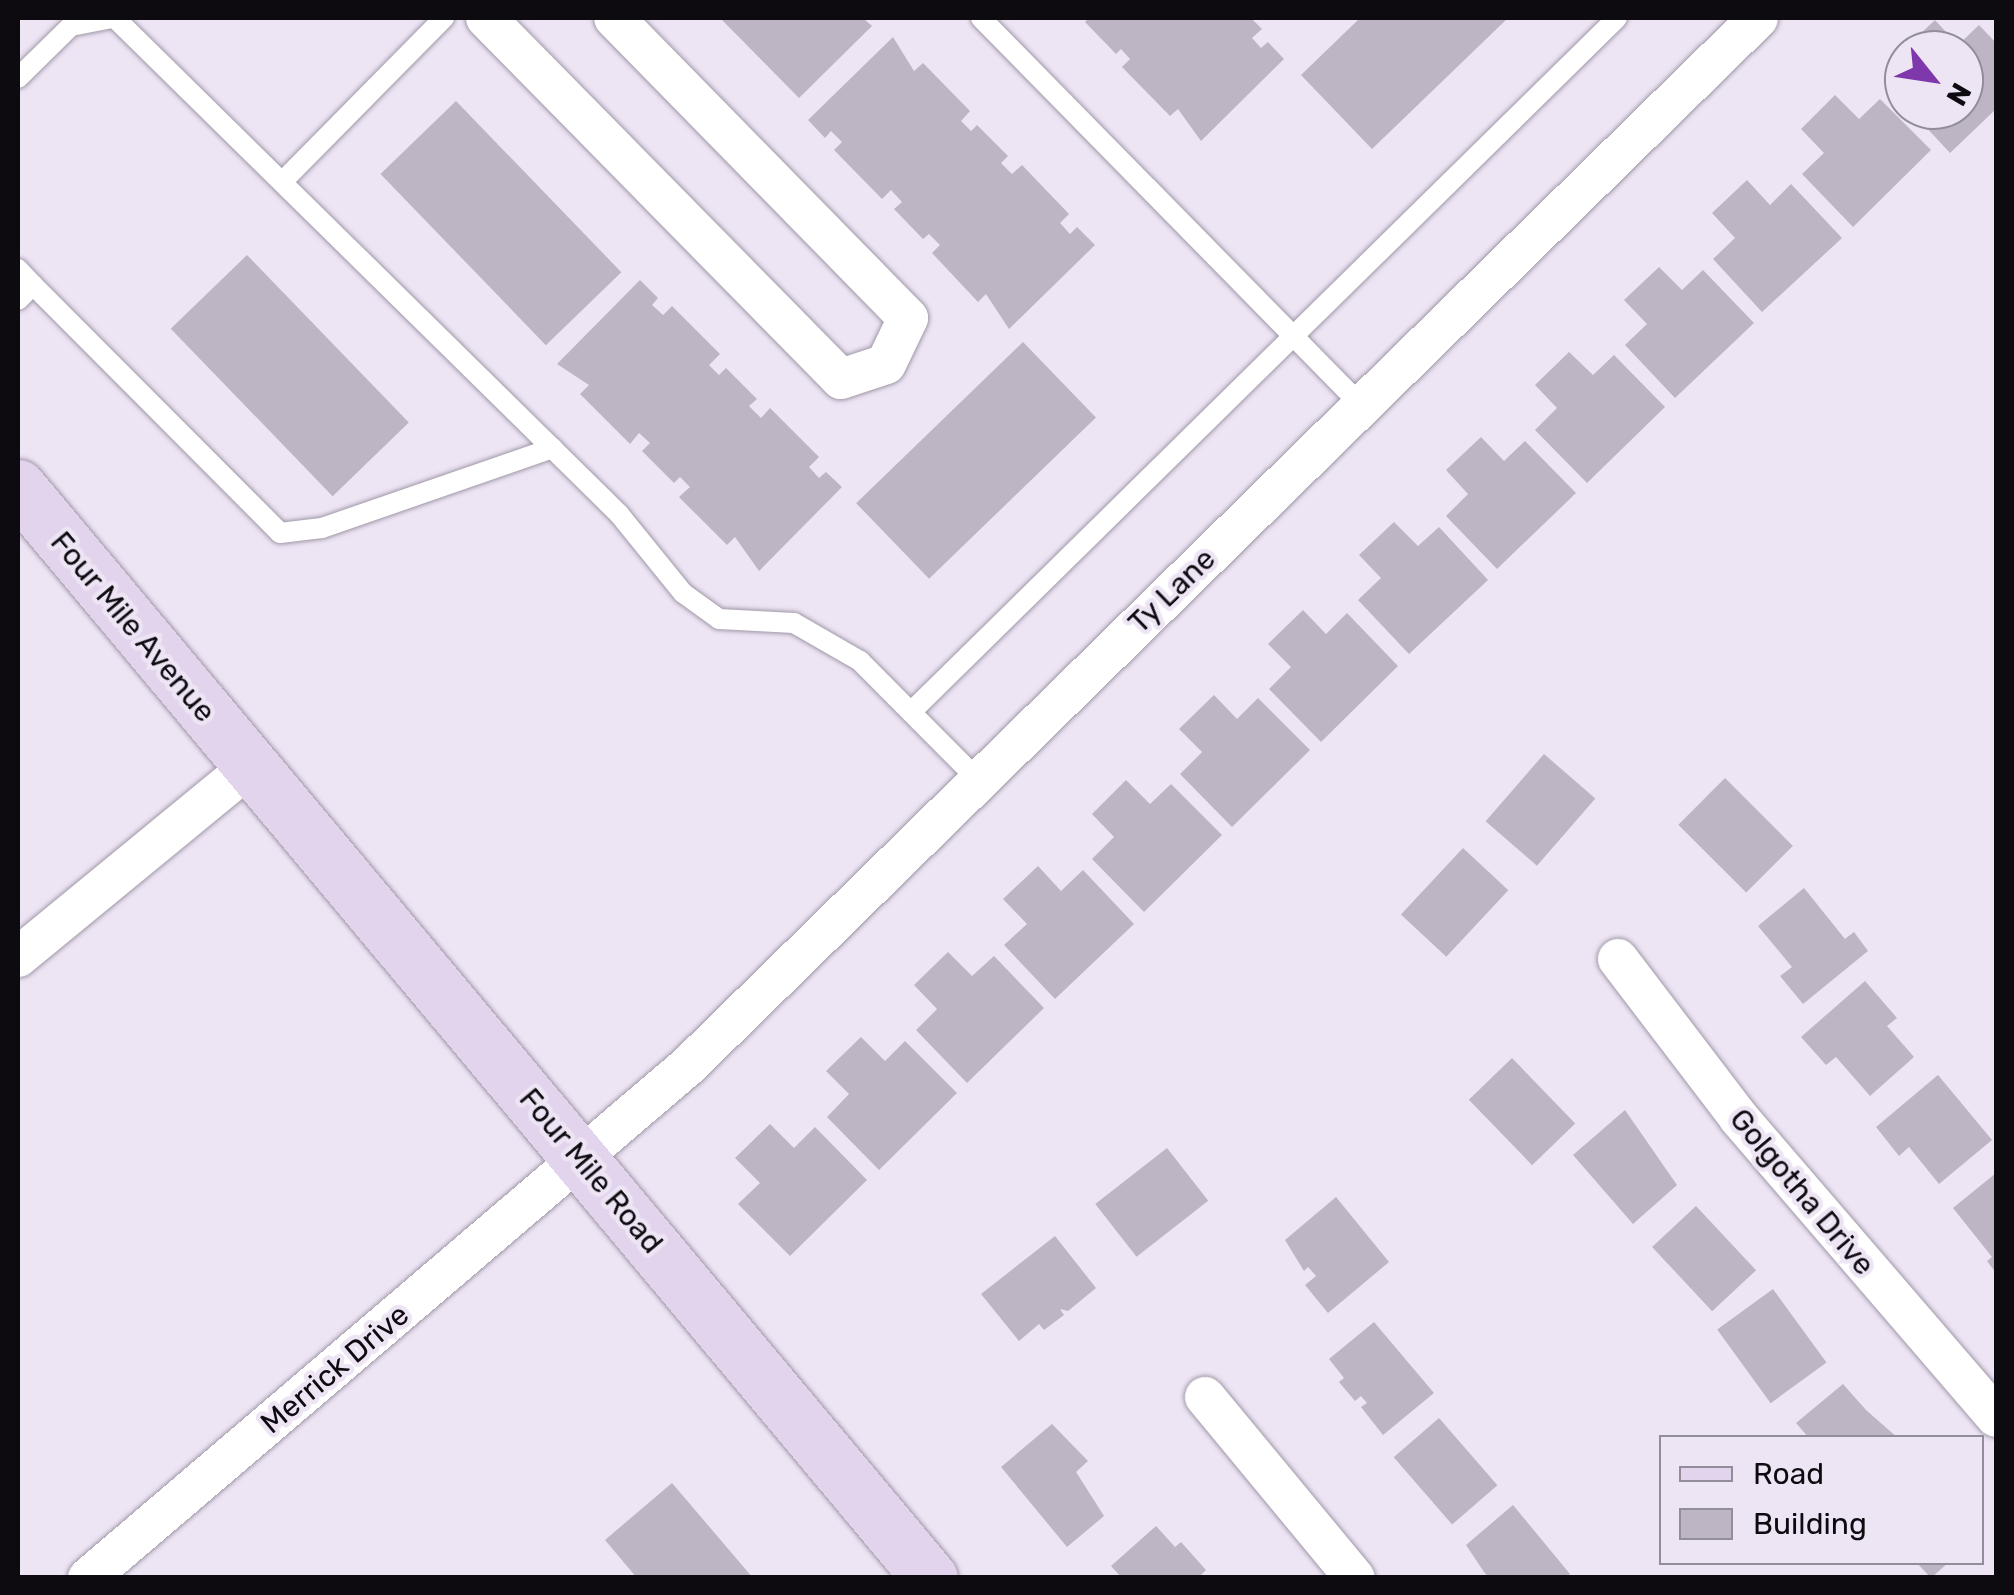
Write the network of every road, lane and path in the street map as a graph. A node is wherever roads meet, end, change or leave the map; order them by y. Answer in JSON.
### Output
{"nodes":[{"id":1,"x":113,"y":18,"type":"edge"},
{"id":2,"x":444,"y":18,"type":"edge"},
{"id":3,"x":486,"y":18,"type":"edge"},
{"id":4,"x":614,"y":18,"type":"edge"},
{"id":5,"x":982,"y":18,"type":"edge"},
{"id":6,"x":1617,"y":18,"type":"edge"},
{"id":7,"x":1758,"y":18,"type":"edge"},
{"id":8,"x":18,"y":78,"type":"edge"},
{"id":9,"x":284,"y":180,"type":"junction"},
{"id":10,"x":18,"y":269,"type":"edge"},
{"id":11,"x":33,"y":285,"type":"junction"},
{"id":12,"x":18,"y":300,"type":"edge"},
{"id":13,"x":1292,"y":334,"type":"junction"},
{"id":14,"x":1362,"y":406,"type":"junction"},
{"id":15,"x":553,"y":448,"type":"junction"},
{"id":16,"x":18,"y":488,"type":"edge"},
{"id":17,"x":912,"y":710,"type":"junction"},
{"id":18,"x":249,"y":768,"type":"junction"},
{"id":19,"x":979,"y":780,"type":"junction"},
{"id":20,"x":18,"y":957,"type":"edge"},
{"id":21,"x":1618,"y":960,"type":"dead end"},
{"id":22,"x":582,"y":1159,"type":"junction"},
{"id":23,"x":1205,"y":1397,"type":"dead end"},
{"id":24,"x":1996,"y":1416,"type":"edge"},
{"id":25,"x":88,"y":1578,"type":"edge"},
{"id":26,"x":930,"y":1578,"type":"edge"},
{"id":27,"x":1355,"y":1578,"type":"edge"}],
"edges":[{"from":1,"to":8,"type":"lane"},
{"from":1,"to":9,"type":"lane"},
{"from":2,"to":9,"type":"lane"},
{"from":3,"to":4,"type":"street"},
{"from":5,"to":13,"type":"lane"},
{"from":6,"to":13,"type":"lane"},
{"from":7,"to":14,"type":"street","name":"Ty Lane"},
{"from":9,"to":15,"type":"lane"},
{"from":10,"to":11,"type":"lane"},
{"from":11,"to":12,"type":"lane"},
{"from":11,"to":15,"type":"lane"},
{"from":13,"to":14,"type":"lane"},
{"from":13,"to":17,"type":"lane"},
{"from":14,"to":19,"type":"street","name":"Ty Lane"},
{"from":15,"to":17,"type":"lane"},
{"from":16,"to":18,"type":"street","name":"Four Mile Avenue"},
{"from":17,"to":19,"type":"lane"},
{"from":18,"to":20,"type":"street"},
{"from":18,"to":22,"type":"street","name":"Four Mile Road"},
{"from":19,"to":22,"type":"street","name":"Ty Lane"},
{"from":21,"to":24,"type":"street","name":"Golgotha Drive"},
{"from":22,"to":25,"type":"street","name":"Merrick Drive"},
{"from":22,"to":26,"type":"street","name":"Four Mile Road"},
{"from":23,"to":27,"type":"street"}]}
